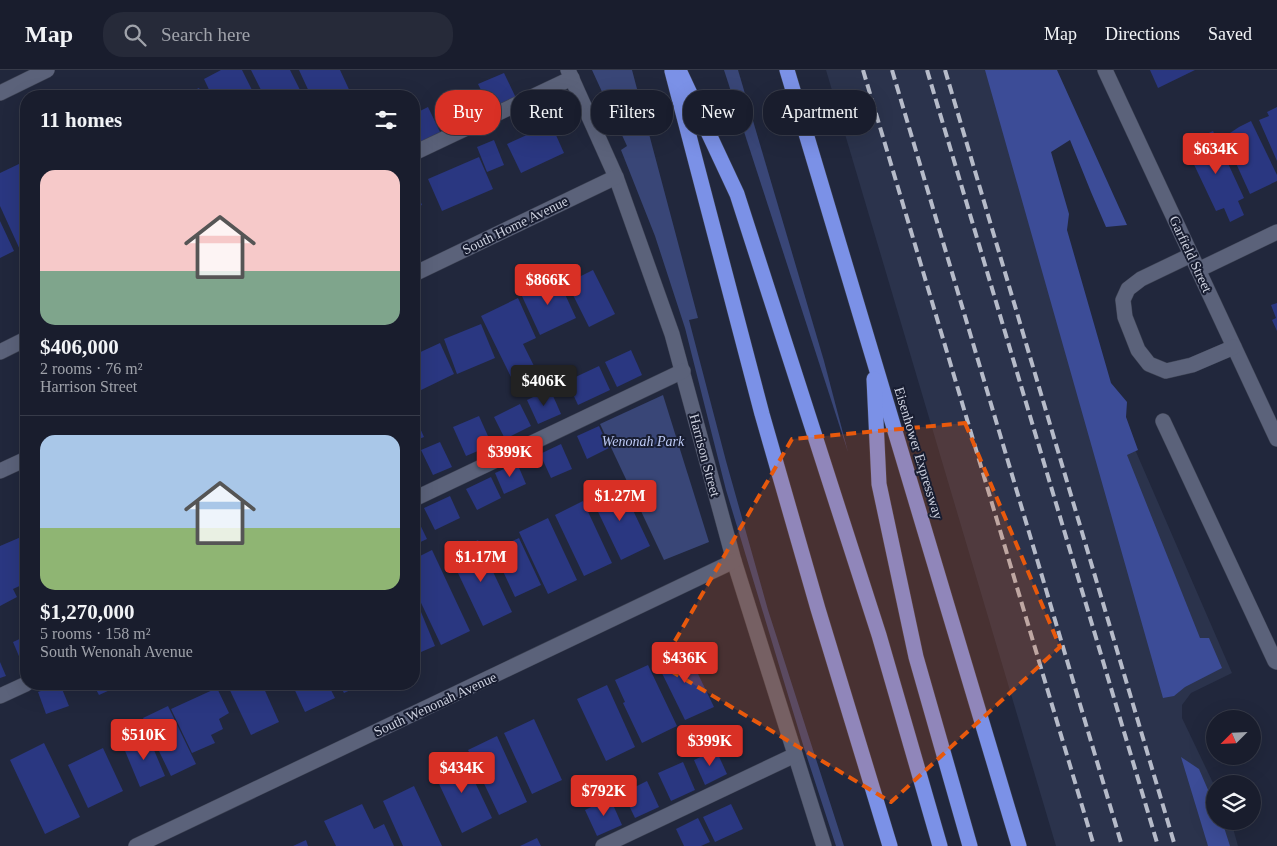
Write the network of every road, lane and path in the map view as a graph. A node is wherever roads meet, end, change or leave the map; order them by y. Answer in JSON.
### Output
{"nodes":[{"id":1,"x":47,"y":70,"type":"edge"},
{"id":2,"x":672,"y":70,"type":"edge"},
{"id":3,"x":679,"y":70,"type":"edge"},
{"id":4,"x":787,"y":70,"type":"edge"},
{"id":5,"x":1105,"y":70,"type":"edge"},
{"id":6,"x":570,"y":74,"type":"edge"},
{"id":7,"x":0,"y":92,"type":"edge"},
{"id":8,"x":420,"y":150,"type":"edge"},
{"id":9,"x":616,"y":177,"type":"junction"},
{"id":10,"x":1277,"y":232,"type":"edge"},
{"id":11,"x":1192,"y":255,"type":"junction"},
{"id":12,"x":1198,"y":270,"type":"junction"},
{"id":13,"x":420,"y":271,"type":"edge"},
{"id":14,"x":20,"y":342,"type":"edge"},
{"id":15,"x":1234,"y":347,"type":"junction"},
{"id":16,"x":0,"y":352,"type":"edge"},
{"id":17,"x":873,"y":356,"type":"junction"},
{"id":18,"x":682,"y":371,"type":"junction"},
{"id":19,"x":1163,"y":421,"type":"dead end"},
{"id":20,"x":1277,"y":439,"type":"edge"},
{"id":21,"x":20,"y":462,"type":"edge"},
{"id":22,"x":0,"y":472,"type":"edge"},
{"id":23,"x":420,"y":496,"type":"edge"},
{"id":24,"x":734,"y":561,"type":"junction"},
{"id":25,"x":1277,"y":662,"type":"edge"},
{"id":26,"x":20,"y":687,"type":"edge"},
{"id":27,"x":0,"y":696,"type":"edge"},
{"id":28,"x":795,"y":755,"type":"junction"},
{"id":29,"x":136,"y":846,"type":"edge"},
{"id":30,"x":603,"y":846,"type":"edge"},
{"id":31,"x":824,"y":846,"type":"edge"},
{"id":32,"x":890,"y":846,"type":"edge"},
{"id":33,"x":940,"y":846,"type":"edge"},
{"id":34,"x":970,"y":846,"type":"edge"},
{"id":35,"x":1019,"y":846,"type":"edge"}],
"edges":[{"from":1,"to":7,"type":"street"},
{"from":2,"to":32,"type":"highway"},
{"from":3,"to":33,"type":"highway"},
{"from":4,"to":17,"type":"highway","name":"Eisenhower Expressway"},
{"from":5,"to":11,"type":"street","name":"Garfield Street"},
{"from":6,"to":8,"type":"street"},
{"from":6,"to":9,"type":"street","name":"Harrison Street"},
{"from":9,"to":13,"type":"street","name":"South Home Avenue"},
{"from":9,"to":18,"type":"street","name":"Harrison Street"},
{"from":10,"to":12,"type":"street"},
{"from":11,"to":12,"type":"street","name":"Garfield Street"},
{"from":11,"to":15,"type":"street"},
{"from":12,"to":15,"type":"street","name":"Garfield Street"},
{"from":14,"to":16,"type":"street"},
{"from":15,"to":20,"type":"street","name":"Garfield Street"},
{"from":17,"to":34,"type":"highway"},
{"from":17,"to":35,"type":"highway","name":"Eisenhower Expressway"},
{"from":18,"to":23,"type":"street"},
{"from":18,"to":24,"type":"street","name":"Harrison Street"},
{"from":19,"to":25,"type":"street"},
{"from":21,"to":22,"type":"street"},
{"from":24,"to":28,"type":"street","name":"Harrison Street"},
{"from":24,"to":29,"type":"street","name":"South Wenonah Avenue"},
{"from":26,"to":27,"type":"street"},
{"from":28,"to":30,"type":"street"},
{"from":28,"to":31,"type":"street","name":"Harrison Street"}]}
